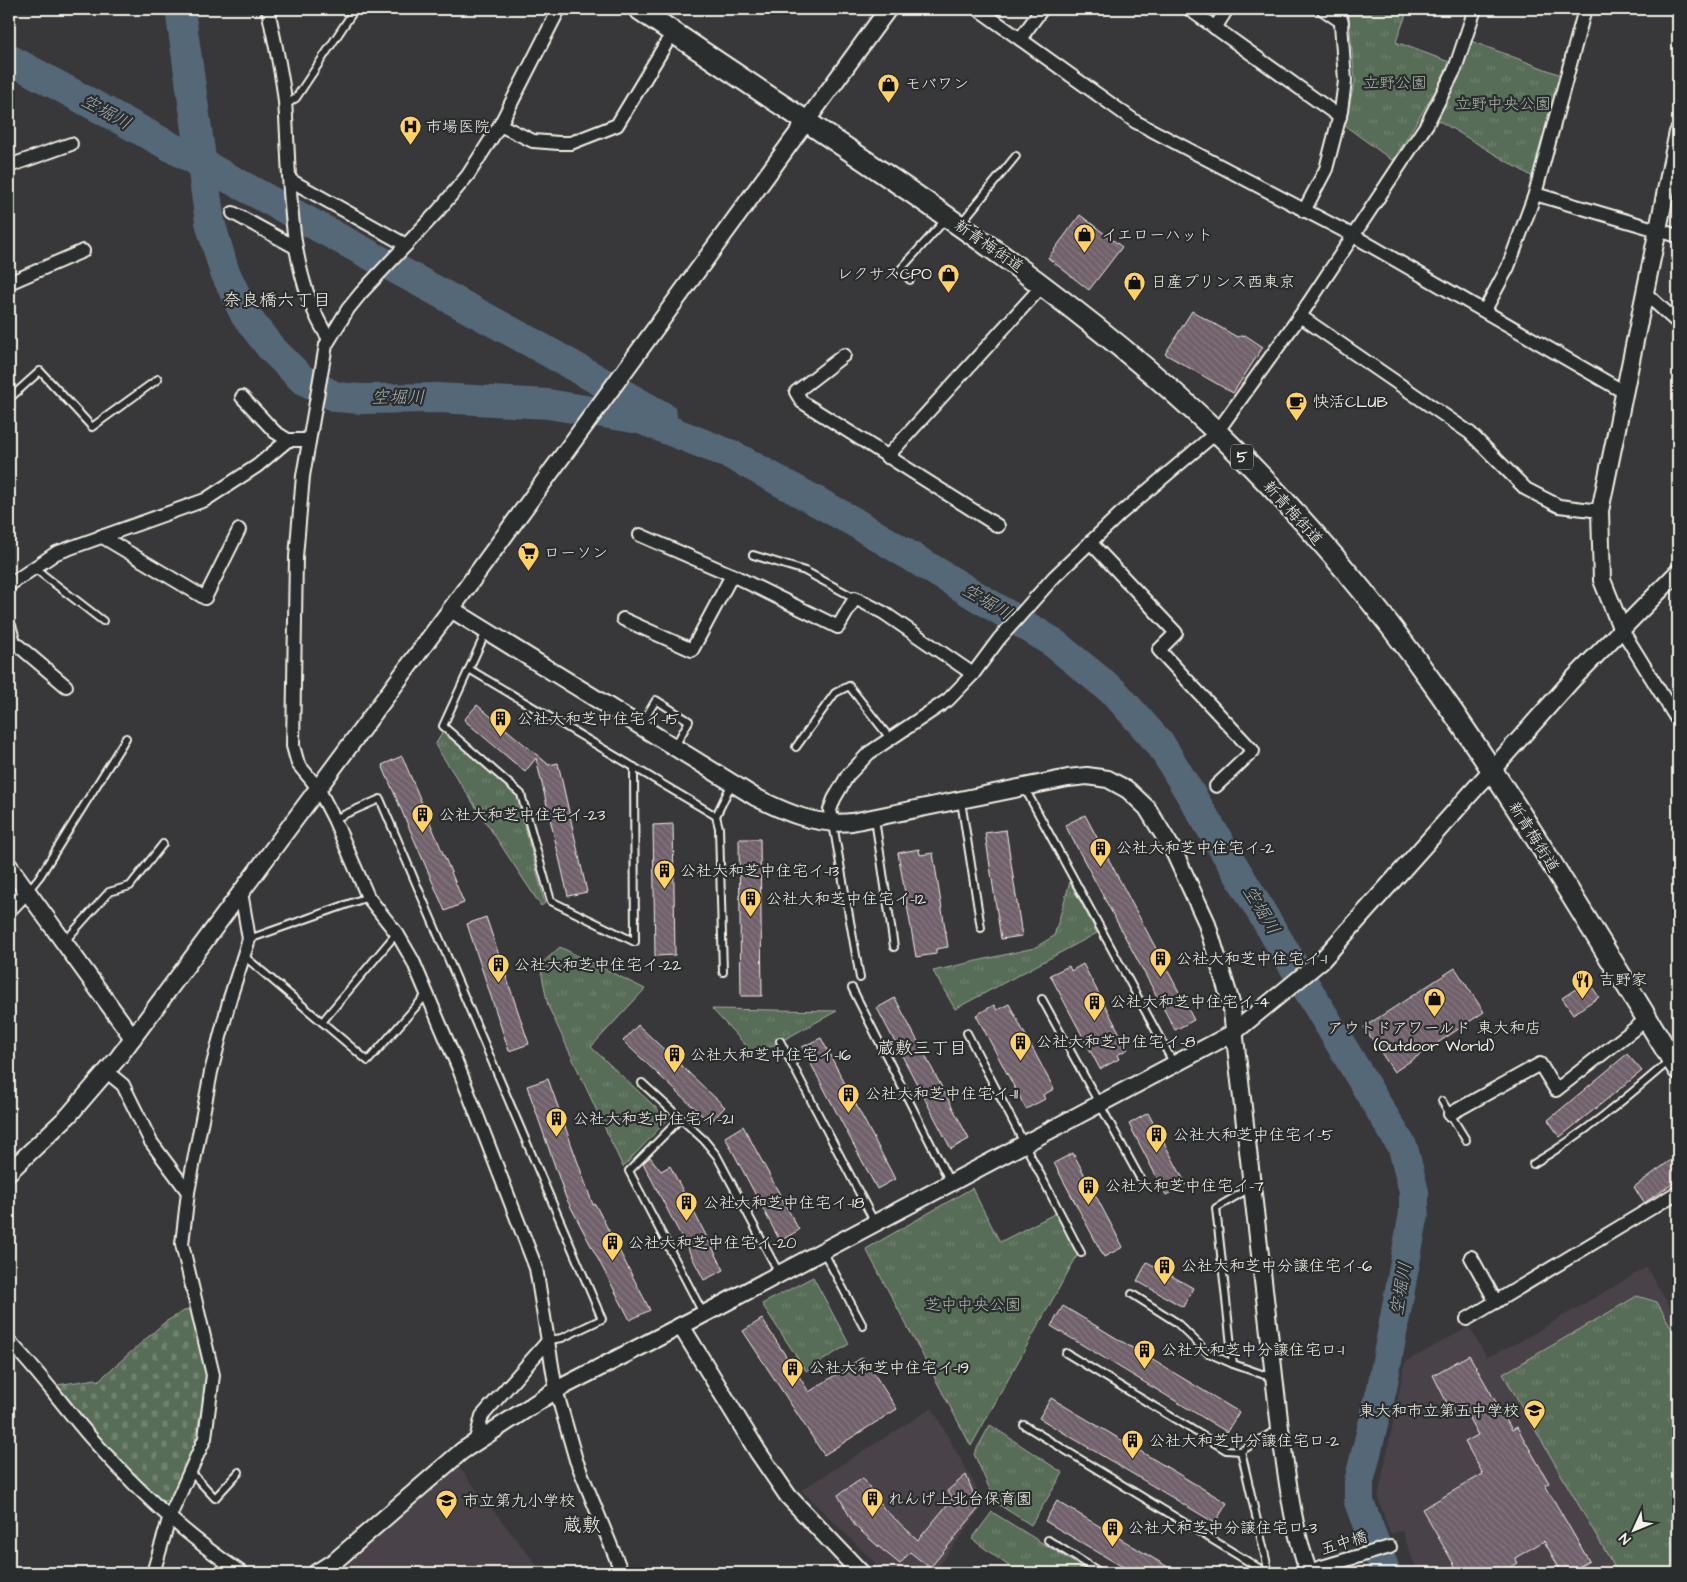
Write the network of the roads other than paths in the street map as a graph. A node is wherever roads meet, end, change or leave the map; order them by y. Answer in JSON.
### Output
{"nodes":[{"id":1,"x":268,"y":9,"type":"edge"},
{"id":2,"x":354,"y":9,"type":"edge"},
{"id":3,"x":559,"y":9,"type":"edge"},
{"id":4,"x":639,"y":9,"type":"edge"},
{"id":5,"x":888,"y":9,"type":"edge"},
{"id":6,"x":978,"y":9,"type":"edge"},
{"id":7,"x":1042,"y":9,"type":"edge"},
{"id":8,"x":1189,"y":9,"type":"edge"},
{"id":9,"x":1227,"y":9,"type":"edge"},
{"id":10,"x":1323,"y":9,"type":"edge"},
{"id":11,"x":1340,"y":9,"type":"edge"},
{"id":12,"x":1475,"y":9,"type":"edge"},
{"id":13,"x":1585,"y":9,"type":"edge"},
{"id":14,"x":1342,"y":22,"type":"junction"},
{"id":15,"x":1214,"y":28,"type":"junction"},
{"id":16,"x":673,"y":32,"type":"junction"},
{"id":17,"x":1020,"y":39,"type":"junction"},
{"id":18,"x":285,"y":106,"type":"junction"},
{"id":19,"x":1340,"y":117,"type":"junction"},
{"id":20,"x":805,"y":120,"type":"junction"},
{"id":21,"x":500,"y":126,"type":"junction"},
{"id":22,"x":1678,"y":132,"type":"edge"},
{"id":23,"x":71,"y":144,"type":"dead end"},
{"id":24,"x":1016,"y":156,"type":"dead end"},
{"id":25,"x":9,"y":166,"type":"edge"},
{"id":26,"x":290,"y":184,"type":"junction"},
{"id":27,"x":1535,"y":194,"type":"junction"},
{"id":28,"x":1304,"y":210,"type":"junction"},
{"id":29,"x":233,"y":213,"type":"dead end"},
{"id":30,"x":954,"y":221,"type":"junction"},
{"id":31,"x":1657,"y":229,"type":"junction"},
{"id":32,"x":1354,"y":236,"type":"junction"},
{"id":33,"x":1678,"y":236,"type":"edge"},
{"id":34,"x":294,"y":242,"type":"junction"},
{"id":35,"x":406,"y":246,"type":"junction"},
{"id":36,"x":83,"y":251,"type":"dead end"},
{"id":37,"x":910,"y":280,"type":"dead end"},
{"id":38,"x":9,"y":283,"type":"edge"},
{"id":39,"x":1043,"y":285,"type":"junction"},
{"id":40,"x":1645,"y":294,"type":"junction"},
{"id":41,"x":1484,"y":310,"type":"junction"},
{"id":42,"x":1300,"y":316,"type":"junction"},
{"id":43,"x":1678,"y":323,"type":"edge"},
{"id":44,"x":329,"y":339,"type":"junction"},
{"id":45,"x":844,"y":355,"type":"dead end"},
{"id":46,"x":158,"y":379,"type":"dead end"},
{"id":47,"x":1624,"y":392,"type":"junction"},
{"id":48,"x":242,"y":397,"type":"dead end"},
{"id":49,"x":9,"y":399,"type":"edge"},
{"id":50,"x":1217,"y":432,"type":"junction"},
{"id":51,"x":309,"y":440,"type":"junction"},
{"id":52,"x":285,"y":443,"type":"junction"},
{"id":53,"x":887,"y":457,"type":"junction"},
{"id":54,"x":1600,"y":511,"type":"junction"},
{"id":55,"x":998,"y":526,"type":"dead end"},
{"id":56,"x":239,"y":530,"type":"dead end"},
{"id":57,"x":640,"y":535,"type":"dead end"},
{"id":58,"x":101,"y":536,"type":"junction"},
{"id":59,"x":1090,"y":542,"type":"junction"},
{"id":60,"x":753,"y":555,"type":"dead end"},
{"id":61,"x":33,"y":567,"type":"junction"},
{"id":62,"x":1678,"y":572,"type":"edge"},
{"id":63,"x":732,"y":575,"type":"junction"},
{"id":64,"x":9,"y":585,"type":"edge"},
{"id":65,"x":855,"y":598,"type":"junction"},
{"id":66,"x":451,"y":609,"type":"junction"},
{"id":67,"x":623,"y":618,"type":"dead end"},
{"id":68,"x":103,"y":621,"type":"dead end"},
{"id":69,"x":9,"y":626,"type":"edge"},
{"id":70,"x":1622,"y":630,"type":"junction"},
{"id":71,"x":486,"y":632,"type":"junction"},
{"id":72,"x":469,"y":669,"type":"junction"},
{"id":73,"x":974,"y":674,"type":"junction"},
{"id":74,"x":66,"y":686,"type":"dead end"},
{"id":75,"x":1678,"y":722,"type":"edge"},
{"id":76,"x":640,"y":726,"type":"junction"},
{"id":77,"x":889,"y":737,"type":"junction"},
{"id":78,"x":126,"y":738,"type":"dead end"},
{"id":79,"x":674,"y":747,"type":"junction"},
{"id":80,"x":796,"y":747,"type":"dead end"},
{"id":81,"x":634,"y":767,"type":"junction"},
{"id":82,"x":1492,"y":771,"type":"junction"},
{"id":83,"x":732,"y":782,"type":"junction"},
{"id":84,"x":1216,"y":786,"type":"dead end"},
{"id":85,"x":1024,"y":787,"type":"junction"},
{"id":86,"x":318,"y":788,"type":"junction"},
{"id":87,"x":961,"y":800,"type":"junction"},
{"id":88,"x":716,"y":816,"type":"junction"},
{"id":89,"x":874,"y":818,"type":"junction"},
{"id":90,"x":334,"y":820,"type":"junction"},
{"id":91,"x":833,"y":824,"type":"junction"},
{"id":92,"x":163,"y":844,"type":"dead end"},
{"id":93,"x":9,"y":866,"type":"edge"},
{"id":94,"x":27,"y":892,"type":"junction"},
{"id":95,"x":241,"y":892,"type":"junction"},
{"id":96,"x":368,"y":896,"type":"junction"},
{"id":97,"x":9,"y":911,"type":"edge"},
{"id":98,"x":981,"y":928,"type":"dead end"},
{"id":99,"x":396,"y":934,"type":"junction"},
{"id":100,"x":249,"y":939,"type":"junction"},
{"id":101,"x":64,"y":942,"type":"junction"},
{"id":102,"x":894,"y":947,"type":"dead end"},
{"id":103,"x":244,"y":956,"type":"junction"},
{"id":104,"x":723,"y":972,"type":"dead end"},
{"id":105,"x":860,"y":978,"type":"dead end"},
{"id":106,"x":852,"y":988,"type":"dead end"},
{"id":107,"x":427,"y":994,"type":"junction"},
{"id":108,"x":1042,"y":999,"type":"dead end"},
{"id":109,"x":1647,"y":1019,"type":"junction"},
{"id":110,"x":322,"y":1022,"type":"junction"},
{"id":111,"x":967,"y":1033,"type":"dead end"},
{"id":112,"x":1233,"y":1033,"type":"junction"},
{"id":113,"x":133,"y":1038,"type":"junction"},
{"id":114,"x":780,"y":1041,"type":"dead end"},
{"id":115,"x":1675,"y":1064,"type":"edge"},
{"id":116,"x":1175,"y":1065,"type":"junction"},
{"id":117,"x":106,"y":1072,"type":"junction"},
{"id":118,"x":642,"y":1083,"type":"dead end"},
{"id":119,"x":1442,"y":1101,"type":"dead end"},
{"id":120,"x":1100,"y":1105,"type":"junction"},
{"id":121,"x":1450,"y":1114,"type":"junction"},
{"id":122,"x":680,"y":1118,"type":"junction"},
{"id":123,"x":1466,"y":1140,"type":"dead end"},
{"id":124,"x":1025,"y":1144,"type":"junction"},
{"id":125,"x":1533,"y":1164,"type":"dead end"},
{"id":126,"x":9,"y":1172,"type":"edge"},
{"id":127,"x":1140,"y":1178,"type":"dead end"},
{"id":128,"x":951,"y":1184,"type":"junction"},
{"id":129,"x":1251,"y":1187,"type":"junction"},
{"id":130,"x":188,"y":1192,"type":"junction"},
{"id":131,"x":1678,"y":1192,"type":"edge"},
{"id":132,"x":876,"y":1224,"type":"junction"},
{"id":133,"x":823,"y":1251,"type":"junction"},
{"id":134,"x":1081,"y":1253,"type":"dead end"},
{"id":135,"x":1471,"y":1257,"type":"dead end"},
{"id":136,"x":780,"y":1274,"type":"junction"},
{"id":137,"x":1132,"y":1294,"type":"dead end"},
{"id":138,"x":1496,"y":1302,"type":"junction"},
{"id":139,"x":704,"y":1314,"type":"junction"},
{"id":140,"x":1467,"y":1319,"type":"dead end"},
{"id":141,"x":681,"y":1326,"type":"junction"},
{"id":142,"x":863,"y":1326,"type":"dead end"},
{"id":143,"x":549,"y":1340,"type":"junction"},
{"id":144,"x":9,"y":1342,"type":"edge"},
{"id":145,"x":1066,"y":1353,"type":"dead end"},
{"id":146,"x":1233,"y":1364,"type":"junction"},
{"id":147,"x":1275,"y":1379,"type":"junction"},
{"id":148,"x":556,"y":1390,"type":"junction"},
{"id":149,"x":1024,"y":1425,"type":"dead end"},
{"id":150,"x":1280,"y":1428,"type":"junction"},
{"id":151,"x":475,"y":1443,"type":"junction"},
{"id":152,"x":1241,"y":1451,"type":"junction"},
{"id":153,"x":190,"y":1470,"type":"junction"},
{"id":154,"x":239,"y":1472,"type":"dead end"},
{"id":155,"x":170,"y":1516,"type":"junction"},
{"id":156,"x":1048,"y":1540,"type":"dead end"},
{"id":157,"x":1390,"y":1547,"type":"dead end"},
{"id":158,"x":1308,"y":1572,"type":"edge"},
{"id":159,"x":154,"y":1573,"type":"edge"},
{"id":160,"x":242,"y":1573,"type":"edge"},
{"id":161,"x":316,"y":1573,"type":"edge"},
{"id":162,"x":622,"y":1573,"type":"edge"},
{"id":163,"x":861,"y":1573,"type":"edge"},
{"id":164,"x":1101,"y":1573,"type":"edge"},
{"id":165,"x":1268,"y":1573,"type":"edge"}],
"edges":[{"from":1,"to":18,"type":"street"},
{"from":2,"to":18,"type":"lane"},
{"from":3,"to":21,"type":"street"},
{"from":4,"to":16,"type":"main road","name":"新青梅街道","number":"5"},
{"from":5,"to":20,"type":"street"},
{"from":6,"to":17,"type":"street"},
{"from":7,"to":17,"type":"street"},
{"from":8,"to":15,"type":"street"},
{"from":9,"to":15,"type":"street"},
{"from":10,"to":14,"type":"street"},
{"from":11,"to":14,"type":"street"},
{"from":12,"to":32,"type":"street"},
{"from":13,"to":27,"type":"street"},
{"from":14,"to":19,"type":"street"},
{"from":15,"to":19,"type":"street"},
{"from":16,"to":20,"type":"main road","name":"新青梅街道","number":"5"},
{"from":16,"to":21,"type":"street"},
{"from":17,"to":28,"type":"street"},
{"from":18,"to":26,"type":"street"},
{"from":19,"to":28,"type":"street"},
{"from":20,"to":30,"type":"main road","name":"新青梅街道","number":"5"},
{"from":20,"to":66,"type":"street"},
{"from":21,"to":35,"type":"street"},
{"from":22,"to":31,"type":"street"},
{"from":23,"to":25,"type":"street"},
{"from":24,"to":30,"type":"lane"},
{"from":26,"to":34,"type":"street"},
{"from":26,"to":35,"type":"street"},
{"from":27,"to":31,"type":"street"},
{"from":27,"to":41,"type":"street"},
{"from":28,"to":32,"type":"street"},
{"from":29,"to":34,"type":"street"},
{"from":30,"to":37,"type":"lane"},
{"from":30,"to":39,"type":"main road","name":"新青梅街道","number":"5"},
{"from":31,"to":33,"type":"street"},
{"from":31,"to":40,"type":"street"},
{"from":32,"to":41,"type":"street"},
{"from":32,"to":42,"type":"street"},
{"from":34,"to":44,"type":"street"},
{"from":35,"to":44,"type":"street"},
{"from":36,"to":38,"type":"street"},
{"from":39,"to":50,"type":"main road","name":"新青梅街道","number":"5"},
{"from":39,"to":53,"type":"street"},
{"from":40,"to":43,"type":"street"},
{"from":40,"to":47,"type":"street"},
{"from":41,"to":47,"type":"street"},
{"from":42,"to":50,"type":"street"},
{"from":42,"to":54,"type":"street"},
{"from":44,"to":51,"type":"street"},
{"from":45,"to":53,"type":"street"},
{"from":46,"to":49,"type":"lane"},
{"from":47,"to":54,"type":"street"},
{"from":48,"to":52,"type":"street"},
{"from":50,"to":59,"type":"street"},
{"from":50,"to":82,"type":"main road","name":"新青梅街道","number":"5"},
{"from":51,"to":52,"type":"street"},
{"from":51,"to":86,"type":"street"},
{"from":52,"to":58,"type":"street"},
{"from":53,"to":55,"type":"street"},
{"from":54,"to":70,"type":"street"},
{"from":56,"to":58,"type":"street"},
{"from":57,"to":63,"type":"street"},
{"from":58,"to":61,"type":"street"},
{"from":59,"to":73,"type":"street"},
{"from":59,"to":84,"type":"street"},
{"from":60,"to":65,"type":"lane"},
{"from":61,"to":64,"type":"street"},
{"from":61,"to":68,"type":"lane"},
{"from":62,"to":70,"type":"street"},
{"from":63,"to":65,"type":"street"},
{"from":63,"to":67,"type":"street"},
{"from":65,"to":73,"type":"street"},
{"from":66,"to":71,"type":"street"},
{"from":66,"to":86,"type":"street"},
{"from":69,"to":74,"type":"street"},
{"from":70,"to":75,"type":"street"},
{"from":70,"to":82,"type":"street"},
{"from":71,"to":72,"type":"lane"},
{"from":71,"to":76,"type":"street"},
{"from":72,"to":81,"type":"lane"},
{"from":72,"to":81,"type":"lane"},
{"from":73,"to":77,"type":"street"},
{"from":76,"to":79,"type":"street"},
{"from":76,"to":79,"type":"lane"},
{"from":77,"to":80,"type":"lane"},
{"from":77,"to":91,"type":"street"},
{"from":78,"to":94,"type":"lane"},
{"from":79,"to":83,"type":"street"},
{"from":81,"to":88,"type":"lane"},
{"from":82,"to":109,"type":"main road","name":"新青梅街道","number":"5"},
{"from":82,"to":112,"type":"street"},
{"from":83,"to":88,"type":"lane"},
{"from":83,"to":91,"type":"street"},
{"from":85,"to":87,"type":"street"},
{"from":85,"to":112,"type":"street"},
{"from":85,"to":116,"type":"lane"},
{"from":86,"to":90,"type":"street"},
{"from":86,"to":95,"type":"street"},
{"from":87,"to":89,"type":"street"},
{"from":87,"to":98,"type":"lane"},
{"from":88,"to":104,"type":"lane"},
{"from":89,"to":91,"type":"street"},
{"from":89,"to":102,"type":"lane"},
{"from":90,"to":96,"type":"street"},
{"from":90,"to":143,"type":"lane"},
{"from":91,"to":105,"type":"lane"},
{"from":92,"to":101,"type":"lane"},
{"from":93,"to":94,"type":"street"},
{"from":94,"to":97,"type":"street"},
{"from":94,"to":101,"type":"street"},
{"from":95,"to":100,"type":"street"},
{"from":95,"to":113,"type":"street"},
{"from":96,"to":99,"type":"street"},
{"from":96,"to":100,"type":"lane"},
{"from":99,"to":107,"type":"street"},
{"from":99,"to":110,"type":"lane"},
{"from":100,"to":103,"type":"street"},
{"from":101,"to":113,"type":"street"},
{"from":103,"to":110,"type":"lane"},
{"from":103,"to":130,"type":"street"},
{"from":106,"to":128,"type":"lane"},
{"from":107,"to":110,"type":"lane"},
{"from":107,"to":143,"type":"street"},
{"from":108,"to":120,"type":"lane"},
{"from":109,"to":115,"type":"main road","name":"新青梅街道","number":"5"},
{"from":109,"to":121,"type":"street"},
{"from":111,"to":124,"type":"lane"},
{"from":112,"to":116,"type":"street"},
{"from":112,"to":129,"type":"street"},
{"from":113,"to":117,"type":"street"},
{"from":114,"to":132,"type":"lane"},
{"from":115,"to":125,"type":"lane"},
{"from":116,"to":120,"type":"street"},
{"from":117,"to":126,"type":"street"},
{"from":117,"to":130,"type":"street"},
{"from":118,"to":122,"type":"lane"},
{"from":119,"to":121,"type":"lane"},
{"from":120,"to":124,"type":"street"},
{"from":120,"to":127,"type":"lane"},
{"from":121,"to":123,"type":"lane"},
{"from":122,"to":136,"type":"lane"},
{"from":122,"to":139,"type":"lane"},
{"from":124,"to":128,"type":"street"},
{"from":124,"to":134,"type":"lane"},
{"from":128,"to":132,"type":"street"},
{"from":129,"to":146,"type":"lane"},
{"from":129,"to":147,"type":"street"},
{"from":130,"to":153,"type":"street"},
{"from":131,"to":138,"type":"street"},
{"from":132,"to":133,"type":"street"},
{"from":133,"to":136,"type":"street"},
{"from":133,"to":142,"type":"lane"},
{"from":135,"to":138,"type":"street"},
{"from":136,"to":139,"type":"street"},
{"from":137,"to":146,"type":"lane"},
{"from":138,"to":140,"type":"street"},
{"from":139,"to":141,"type":"street"},
{"from":141,"to":148,"type":"street"},
{"from":141,"to":163,"type":"street"},
{"from":143,"to":148,"type":"street"},
{"from":143,"to":151,"type":"street"},
{"from":144,"to":155,"type":"street"},
{"from":145,"to":152,"type":"lane"},
{"from":146,"to":147,"type":"lane"},
{"from":147,"to":150,"type":"street"},
{"from":148,"to":151,"type":"street"},
{"from":148,"to":162,"type":"street"},
{"from":149,"to":165,"type":"lane"},
{"from":150,"to":152,"type":"lane"},
{"from":150,"to":158,"type":"street"},
{"from":151,"to":161,"type":"street"},
{"from":152,"to":165,"type":"lane"},
{"from":153,"to":154,"type":"lane"},
{"from":153,"to":155,"type":"street"},
{"from":155,"to":159,"type":"street"},
{"from":155,"to":160,"type":"street"},
{"from":156,"to":164,"type":"lane"},
{"from":157,"to":158,"type":"street","name":"五中橋"}]}
